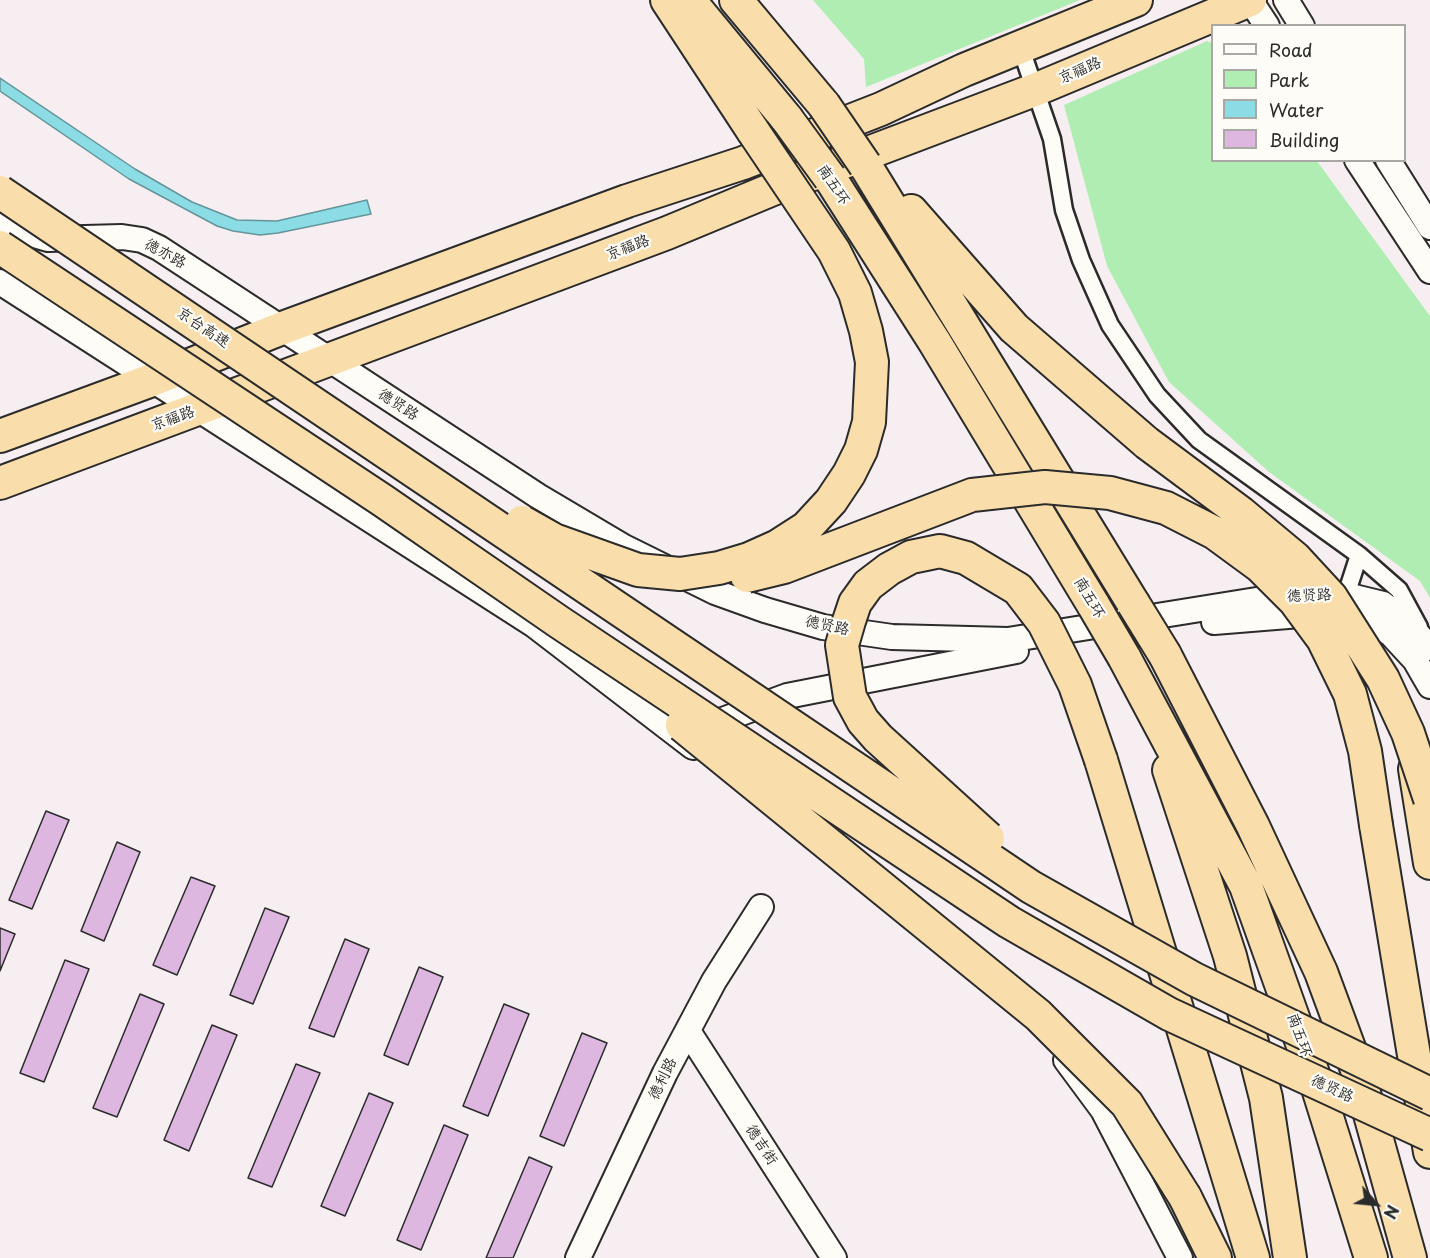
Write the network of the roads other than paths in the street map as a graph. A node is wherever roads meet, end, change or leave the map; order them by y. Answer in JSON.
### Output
{"nodes":[{"id":1,"x":667,"y":0,"type":"edge"},
{"id":2,"x":689,"y":0,"type":"edge"},
{"id":3,"x":736,"y":0,"type":"edge"},
{"id":4,"x":1136,"y":0,"type":"edge"},
{"id":5,"x":1250,"y":0,"type":"edge"},
{"id":6,"x":1286,"y":0,"type":"edge"},
{"id":7,"x":1266,"y":24,"type":"edge"},
{"id":8,"x":1301,"y":24,"type":"edge"},
{"id":9,"x":1021,"y":49,"type":"junction"},
{"id":10,"x":1037,"y":89,"type":"junction"},
{"id":11,"x":1358,"y":162,"type":"edge"},
{"id":12,"x":1389,"y":162,"type":"edge"},
{"id":13,"x":865,"y":165,"type":"junction"},
{"id":14,"x":0,"y":192,"type":"edge"},
{"id":15,"x":0,"y":219,"type":"edge"},
{"id":16,"x":1430,"y":227,"type":"edge"},
{"id":17,"x":0,"y":247,"type":"edge"},
{"id":18,"x":1430,"y":271,"type":"edge"},
{"id":19,"x":0,"y":282,"type":"edge"},
{"id":20,"x":280,"y":328,"type":"junction"},
{"id":21,"x":329,"y":360,"type":"junction"},
{"id":22,"x":152,"y":380,"type":"junction"},
{"id":23,"x":317,"y":404,"type":"junction"},
{"id":24,"x":198,"y":410,"type":"junction"},
{"id":25,"x":0,"y":436,"type":"edge"},
{"id":26,"x":0,"y":483,"type":"edge"},
{"id":27,"x":1359,"y":555,"type":"junction"},
{"id":28,"x":680,"y":574,"type":"junction"},
{"id":29,"x":1346,"y":595,"type":"junction"},
{"id":30,"x":559,"y":622,"type":"junction"},
{"id":31,"x":1430,"y":647,"type":"edge"},
{"id":32,"x":1430,"y":686,"type":"edge"},
{"id":33,"x":1144,"y":689,"type":"junction"},
{"id":34,"x":680,"y":737,"type":"junction"},
{"id":35,"x":1426,"y":804,"type":"edge"},
{"id":36,"x":1430,"y":863,"type":"edge"},
{"id":37,"x":761,"y":907,"type":"dead end"},
{"id":38,"x":1194,"y":979,"type":"junction"},
{"id":39,"x":688,"y":1031,"type":"junction"},
{"id":40,"x":1430,"y":1094,"type":"edge"},
{"id":41,"x":1430,"y":1135,"type":"edge"},
{"id":42,"x":1430,"y":1152,"type":"edge"},
{"id":43,"x":578,"y":1258,"type":"edge"},
{"id":44,"x":834,"y":1258,"type":"edge"},
{"id":45,"x":1180,"y":1258,"type":"edge"},
{"id":46,"x":1215,"y":1258,"type":"edge"},
{"id":47,"x":1253,"y":1258,"type":"edge"},
{"id":48,"x":1290,"y":1258,"type":"edge"},
{"id":49,"x":1371,"y":1258,"type":"edge"},
{"id":50,"x":1410,"y":1258,"type":"edge"}],
"edges":[{"from":1,"to":28,"type":"highway","bridge":true},
{"from":2,"to":33,"type":"highway","name":"南五环","bridge":true},
{"from":3,"to":13,"type":"highway","bridge":true},
{"from":4,"to":9,"type":"highway"},
{"from":5,"to":7,"type":"street"},
{"from":5,"to":10,"type":"highway","name":"京福路"},
{"from":6,"to":8,"type":"street"},
{"from":9,"to":10,"type":"street"},
{"from":9,"to":20,"type":"highway"},
{"from":10,"to":21,"type":"highway","name":"京福路"},
{"from":10,"to":27,"type":"street"},
{"from":11,"to":18,"type":"street"},
{"from":12,"to":16,"type":"street"},
{"from":13,"to":35,"type":"highway","bridge":true},
{"from":13,"to":50,"type":"highway","bridge":true},
{"from":14,"to":23,"type":"highway","name":"京台高速","bridge":true},
{"from":15,"to":20,"type":"street","name":"德亦路"},
{"from":17,"to":30,"type":"highway","name":"德贤路","bridge":true},
{"from":19,"to":22,"type":"street"},
{"from":20,"to":21,"type":"street","name":"德贤路"},
{"from":20,"to":22,"type":"highway"},
{"from":21,"to":24,"type":"highway","name":"京福路"},
{"from":21,"to":29,"type":"street","name":"德贤路"},
{"from":22,"to":24,"type":"street"},
{"from":22,"to":25,"type":"highway"},
{"from":23,"to":28,"type":"highway","bridge":true},
{"from":23,"to":38,"type":"highway","name":"京台高速","bridge":true},
{"from":24,"to":26,"type":"highway","name":"京福路"},
{"from":24,"to":34,"type":"street"},
{"from":27,"to":29,"type":"street"},
{"from":27,"to":31,"type":"street"},
{"from":28,"to":42,"type":"highway","bridge":true},
{"from":29,"to":31,"type":"street","name":"德贤路"},
{"from":30,"to":41,"type":"highway","name":"德贤路","bridge":true},
{"from":30,"to":46,"type":"highway","bridge":true},
{"from":32,"to":34,"type":"street","name":"德贤路"},
{"from":33,"to":48,"type":"highway"},
{"from":33,"to":49,"type":"highway","name":"南五环"},
{"from":34,"to":45,"type":"street"},
{"from":35,"to":36,"type":"highway"},
{"from":37,"to":39,"type":"street","name":"德利路"},
{"from":38,"to":40,"type":"highway","bridge":true},
{"from":38,"to":47,"type":"highway","bridge":true},
{"from":39,"to":43,"type":"street","name":"德利路"},
{"from":39,"to":44,"type":"street","name":"德吉街"}]}
